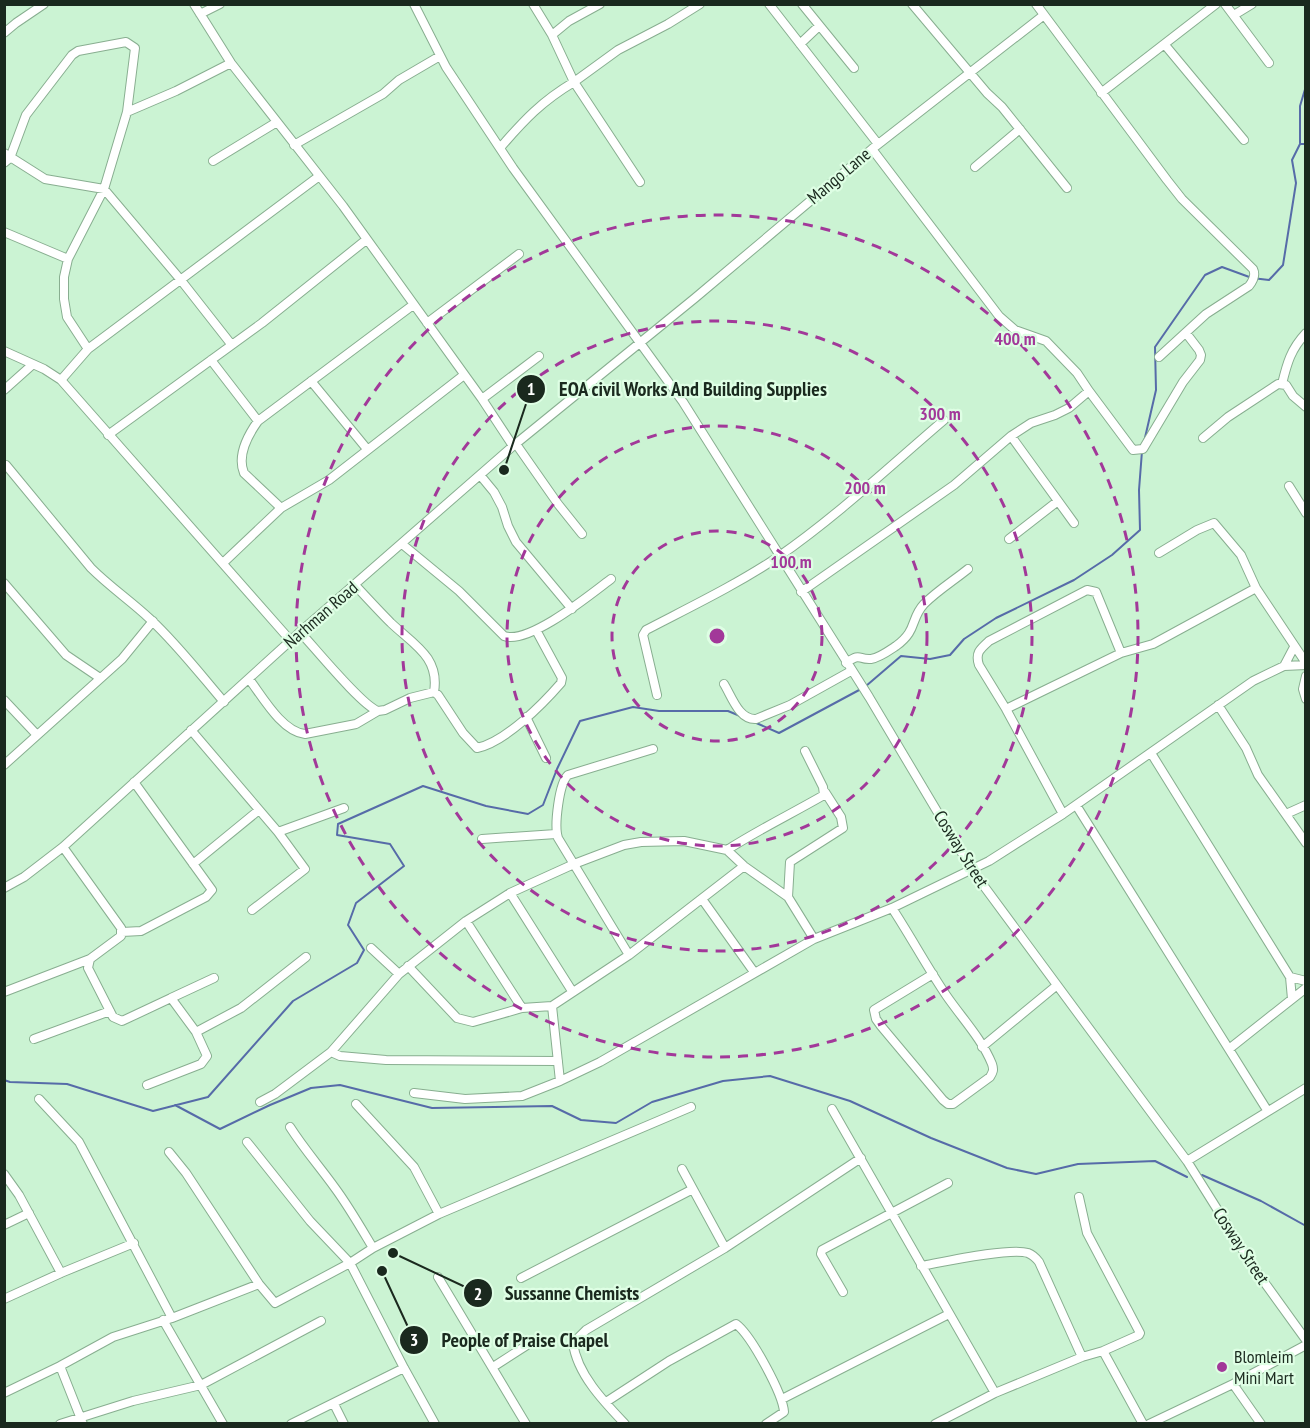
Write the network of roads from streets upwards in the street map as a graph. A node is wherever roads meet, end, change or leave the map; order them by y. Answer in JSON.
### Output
{"nodes":[{"id":1,"x":44,"y":4,"type":"edge"},
{"id":2,"x":194,"y":4,"type":"edge"},
{"id":3,"x":220,"y":4,"type":"edge"},
{"id":4,"x":414,"y":4,"type":"edge"},
{"id":5,"x":533,"y":4,"type":"edge"},
{"id":6,"x":600,"y":4,"type":"edge"},
{"id":7,"x":700,"y":4,"type":"edge"},
{"id":8,"x":769,"y":4,"type":"edge"},
{"id":9,"x":802,"y":4,"type":"edge"},
{"id":10,"x":912,"y":4,"type":"edge"},
{"id":11,"x":1036,"y":4,"type":"edge"},
{"id":12,"x":1216,"y":4,"type":"edge"},
{"id":13,"x":1225,"y":4,"type":"edge"},
{"id":14,"x":1252,"y":4,"type":"edge"},
{"id":15,"x":200,"y":14,"type":"junction"},
{"id":16,"x":1044,"y":15,"type":"junction"},
{"id":17,"x":1234,"y":15,"type":"junction"},
{"id":18,"x":819,"y":26,"type":"junction"},
{"id":19,"x":4,"y":33,"type":"edge"},
{"id":20,"x":552,"y":35,"type":"junction"},
{"id":21,"x":800,"y":44,"type":"junction"},
{"id":22,"x":1165,"y":45,"type":"junction"},
{"id":23,"x":440,"y":56,"type":"junction"},
{"id":24,"x":231,"y":63,"type":"junction"},
{"id":25,"x":1269,"y":63,"type":"dead end"},
{"id":26,"x":854,"y":68,"type":"dead end"},
{"id":27,"x":969,"y":71,"type":"junction"},
{"id":28,"x":574,"y":82,"type":"junction"},
{"id":29,"x":1101,"y":93,"type":"junction"},
{"id":30,"x":127,"y":111,"type":"junction"},
{"id":31,"x":277,"y":122,"type":"junction"},
{"id":32,"x":1020,"y":129,"type":"junction"},
{"id":33,"x":1244,"y":140,"type":"dead end"},
{"id":34,"x":294,"y":145,"type":"junction"},
{"id":35,"x":875,"y":147,"type":"junction"},
{"id":36,"x":500,"y":148,"type":"junction"},
{"id":37,"x":6,"y":158,"type":"edge"},
{"id":38,"x":213,"y":161,"type":"dead end"},
{"id":39,"x":975,"y":167,"type":"dead end"},
{"id":40,"x":318,"y":177,"type":"junction"},
{"id":41,"x":640,"y":182,"type":"dead end"},
{"id":42,"x":1068,"y":188,"type":"dead end"},
{"id":43,"x":104,"y":189,"type":"junction"},
{"id":44,"x":4,"y":232,"type":"edge"},
{"id":45,"x":366,"y":240,"type":"junction"},
{"id":46,"x":519,"y":254,"type":"dead end"},
{"id":47,"x":68,"y":259,"type":"junction"},
{"id":48,"x":180,"y":279,"type":"junction"},
{"id":49,"x":413,"y":305,"type":"junction"},
{"id":50,"x":427,"y":323,"type":"junction"},
{"id":51,"x":1186,"y":333,"type":"junction"},
{"id":52,"x":1305,"y":333,"type":"edge"},
{"id":53,"x":639,"y":343,"type":"junction"},
{"id":54,"x":231,"y":344,"type":"junction"},
{"id":55,"x":88,"y":349,"type":"junction"},
{"id":56,"x":4,"y":351,"type":"edge"},
{"id":57,"x":539,"y":356,"type":"dead end"},
{"id":58,"x":1159,"y":357,"type":"dead end"},
{"id":59,"x":211,"y":360,"type":"junction"},
{"id":60,"x":32,"y":365,"type":"junction"},
{"id":61,"x":464,"y":375,"type":"junction"},
{"id":62,"x":61,"y":380,"type":"junction"},
{"id":63,"x":311,"y":381,"type":"junction"},
{"id":64,"x":1282,"y":384,"type":"junction"},
{"id":65,"x":4,"y":390,"type":"edge"},
{"id":66,"x":1089,"y":391,"type":"junction"},
{"id":67,"x":482,"y":399,"type":"junction"},
{"id":68,"x":1305,"y":407,"type":"edge"},
{"id":69,"x":944,"y":420,"type":"dead end"},
{"id":70,"x":258,"y":421,"type":"junction"},
{"id":71,"x":108,"y":435,"type":"junction"},
{"id":72,"x":1011,"y":436,"type":"junction"},
{"id":73,"x":1203,"y":438,"type":"dead end"},
{"id":74,"x":515,"y":445,"type":"junction"},
{"id":75,"x":367,"y":449,"type":"junction"},
{"id":76,"x":6,"y":465,"type":"edge"},
{"id":77,"x":480,"y":475,"type":"junction"},
{"id":78,"x":1289,"y":486,"type":"dead end"},
{"id":79,"x":1058,"y":501,"type":"junction"},
{"id":80,"x":281,"y":508,"type":"junction"},
{"id":81,"x":1305,"y":513,"type":"edge"},
{"id":82,"x":1074,"y":523,"type":"dead end"},
{"id":83,"x":582,"y":534,"type":"dead end"},
{"id":84,"x":1009,"y":539,"type":"dead end"},
{"id":85,"x":402,"y":544,"type":"junction"},
{"id":86,"x":1159,"y":553,"type":"dead end"},
{"id":87,"x":778,"y":556,"type":"junction"},
{"id":88,"x":223,"y":563,"type":"junction"},
{"id":89,"x":968,"y":569,"type":"dead end"},
{"id":90,"x":611,"y":579,"type":"dead end"},
{"id":91,"x":4,"y":583,"type":"edge"},
{"id":92,"x":355,"y":585,"type":"junction"},
{"id":93,"x":1256,"y":588,"type":"junction"},
{"id":94,"x":801,"y":592,"type":"junction"},
{"id":95,"x":572,"y":609,"type":"junction"},
{"id":96,"x":153,"y":621,"type":"junction"},
{"id":97,"x":536,"y":630,"type":"junction"},
{"id":98,"x":300,"y":632,"type":"junction"},
{"id":99,"x":291,"y":641,"type":"junction"},
{"id":100,"x":1294,"y":647,"type":"junction"},
{"id":101,"x":1121,"y":653,"type":"junction"},
{"id":102,"x":846,"y":663,"type":"junction"},
{"id":103,"x":1305,"y":664,"type":"edge"},
{"id":104,"x":1284,"y":666,"type":"junction"},
{"id":105,"x":852,"y":673,"type":"junction"},
{"id":106,"x":1305,"y":676,"type":"edge"},
{"id":107,"x":100,"y":678,"type":"junction"},
{"id":108,"x":249,"y":679,"type":"junction"},
{"id":109,"x":724,"y":684,"type":"dead end"},
{"id":110,"x":434,"y":692,"type":"junction"},
{"id":111,"x":657,"y":695,"type":"dead end"},
{"id":112,"x":4,"y":699,"type":"edge"},
{"id":113,"x":1305,"y":699,"type":"edge"},
{"id":114,"x":224,"y":702,"type":"junction"},
{"id":115,"x":1218,"y":705,"type":"junction"},
{"id":116,"x":1006,"y":709,"type":"junction"},
{"id":117,"x":378,"y":711,"type":"junction"},
{"id":118,"x":526,"y":717,"type":"junction"},
{"id":119,"x":191,"y":730,"type":"junction"},
{"id":120,"x":37,"y":735,"type":"junction"},
{"id":121,"x":653,"y":749,"type":"dead end"},
{"id":122,"x":805,"y":751,"type":"dead end"},
{"id":123,"x":1151,"y":753,"type":"junction"},
{"id":124,"x":546,"y":758,"type":"dead end"},
{"id":125,"x":4,"y":765,"type":"edge"},
{"id":126,"x":134,"y":782,"type":"junction"},
{"id":127,"x":825,"y":792,"type":"junction"},
{"id":128,"x":1076,"y":805,"type":"junction"},
{"id":129,"x":1305,"y":805,"type":"edge"},
{"id":130,"x":344,"y":808,"type":"dead end"},
{"id":131,"x":259,"y":810,"type":"junction"},
{"id":132,"x":1063,"y":814,"type":"junction"},
{"id":133,"x":1287,"y":814,"type":"junction"},
{"id":134,"x":278,"y":832,"type":"junction"},
{"id":135,"x":556,"y":834,"type":"junction"},
{"id":136,"x":482,"y":839,"type":"dead end"},
{"id":137,"x":1305,"y":843,"type":"edge"},
{"id":138,"x":63,"y":847,"type":"junction"},
{"id":139,"x":727,"y":850,"type":"junction"},
{"id":140,"x":194,"y":864,"type":"junction"},
{"id":141,"x":574,"y":864,"type":"junction"},
{"id":142,"x":744,"y":866,"type":"junction"},
{"id":143,"x":972,"y":870,"type":"junction"},
{"id":144,"x":4,"y":888,"type":"edge"},
{"id":145,"x":510,"y":893,"type":"junction"},
{"id":146,"x":788,"y":897,"type":"junction"},
{"id":147,"x":702,"y":899,"type":"junction"},
{"id":148,"x":892,"y":908,"type":"junction"},
{"id":149,"x":252,"y":910,"type":"dead end"},
{"id":150,"x":466,"y":921,"type":"junction"},
{"id":151,"x":122,"y":932,"type":"junction"},
{"id":152,"x":814,"y":939,"type":"junction"},
{"id":153,"x":371,"y":948,"type":"dead end"},
{"id":154,"x":629,"y":955,"type":"junction"},
{"id":155,"x":306,"y":957,"type":"dead end"},
{"id":156,"x":90,"y":959,"type":"junction"},
{"id":157,"x":408,"y":966,"type":"junction"},
{"id":158,"x":754,"y":972,"type":"junction"},
{"id":159,"x":399,"y":974,"type":"junction"},
{"id":160,"x":933,"y":974,"type":"junction"},
{"id":161,"x":1290,"y":976,"type":"junction"},
{"id":162,"x":214,"y":978,"type":"dead end"},
{"id":163,"x":1305,"y":981,"type":"edge"},
{"id":164,"x":1056,"y":986,"type":"junction"},
{"id":165,"x":1305,"y":988,"type":"edge"},
{"id":166,"x":572,"y":991,"type":"junction"},
{"id":167,"x":4,"y":992,"type":"edge"},
{"id":168,"x":171,"y":998,"type":"junction"},
{"id":169,"x":1292,"y":999,"type":"junction"},
{"id":170,"x":552,"y":1006,"type":"junction"},
{"id":171,"x":522,"y":1008,"type":"junction"},
{"id":172,"x":110,"y":1011,"type":"junction"},
{"id":173,"x":196,"y":1032,"type":"junction"},
{"id":174,"x":34,"y":1039,"type":"dead end"},
{"id":175,"x":982,"y":1047,"type":"junction"},
{"id":176,"x":1229,"y":1049,"type":"junction"},
{"id":177,"x":331,"y":1053,"type":"junction"},
{"id":178,"x":558,"y":1061,"type":"junction"},
{"id":179,"x":560,"y":1081,"type":"junction"},
{"id":180,"x":147,"y":1084,"type":"dead end"},
{"id":181,"x":1305,"y":1088,"type":"edge"},
{"id":182,"x":414,"y":1093,"type":"dead end"},
{"id":183,"x":39,"y":1099,"type":"dead end"},
{"id":184,"x":260,"y":1102,"type":"dead end"},
{"id":185,"x":356,"y":1104,"type":"dead end"},
{"id":186,"x":691,"y":1107,"type":"dead end"},
{"id":187,"x":832,"y":1109,"type":"dead end"},
{"id":188,"x":1267,"y":1110,"type":"junction"},
{"id":189,"x":290,"y":1127,"type":"dead end"},
{"id":190,"x":247,"y":1142,"type":"dead end"},
{"id":191,"x":169,"y":1152,"type":"dead end"},
{"id":192,"x":861,"y":1158,"type":"junction"},
{"id":193,"x":1186,"y":1161,"type":"junction"},
{"id":194,"x":682,"y":1168,"type":"dead end"},
{"id":195,"x":4,"y":1174,"type":"edge"},
{"id":196,"x":948,"y":1183,"type":"dead end"},
{"id":197,"x":693,"y":1190,"type":"junction"},
{"id":198,"x":1079,"y":1197,"type":"dead end"},
{"id":199,"x":29,"y":1213,"type":"junction"},
{"id":200,"x":891,"y":1213,"type":"junction"},
{"id":201,"x":439,"y":1215,"type":"junction"},
{"id":202,"x":4,"y":1225,"type":"edge"},
{"id":203,"x":134,"y":1243,"type":"junction"},
{"id":204,"x":373,"y":1248,"type":"junction"},
{"id":205,"x":725,"y":1248,"type":"junction"},
{"id":206,"x":350,"y":1263,"type":"junction"},
{"id":207,"x":921,"y":1266,"type":"junction"},
{"id":208,"x":61,"y":1273,"type":"junction"},
{"id":209,"x":438,"y":1277,"type":"dead end"},
{"id":210,"x":521,"y":1278,"type":"dead end"},
{"id":211,"x":259,"y":1284,"type":"junction"},
{"id":212,"x":843,"y":1292,"type":"dead end"},
{"id":213,"x":4,"y":1299,"type":"edge"},
{"id":214,"x":949,"y":1314,"type":"junction"},
{"id":215,"x":172,"y":1318,"type":"junction"},
{"id":216,"x":163,"y":1320,"type":"junction"},
{"id":217,"x":321,"y":1321,"type":"dead end"},
{"id":218,"x":535,"y":1340,"type":"dead end"},
{"id":219,"x":1305,"y":1340,"type":"edge"},
{"id":220,"x":1305,"y":1345,"type":"edge"},
{"id":221,"x":1103,"y":1351,"type":"junction"},
{"id":222,"x":1082,"y":1357,"type":"junction"},
{"id":223,"x":60,"y":1366,"type":"junction"},
{"id":224,"x":493,"y":1367,"type":"junction"},
{"id":225,"x":404,"y":1368,"type":"junction"},
{"id":226,"x":1233,"y":1384,"type":"junction"},
{"id":227,"x":201,"y":1385,"type":"junction"},
{"id":228,"x":4,"y":1393,"type":"edge"},
{"id":229,"x":995,"y":1393,"type":"junction"},
{"id":230,"x":782,"y":1399,"type":"junction"},
{"id":231,"x":606,"y":1402,"type":"junction"},
{"id":232,"x":334,"y":1404,"type":"junction"},
{"id":233,"x":81,"y":1420,"type":"edge"},
{"id":234,"x":938,"y":1423,"type":"edge"},
{"id":235,"x":60,"y":1424,"type":"edge"},
{"id":236,"x":223,"y":1424,"type":"edge"},
{"id":237,"x":291,"y":1424,"type":"edge"},
{"id":238,"x":344,"y":1424,"type":"edge"},
{"id":239,"x":435,"y":1424,"type":"edge"},
{"id":240,"x":526,"y":1424,"type":"edge"},
{"id":241,"x":625,"y":1424,"type":"edge"},
{"id":242,"x":766,"y":1424,"type":"edge"},
{"id":243,"x":1143,"y":1424,"type":"edge"},
{"id":244,"x":1149,"y":1424,"type":"edge"},
{"id":245,"x":1261,"y":1424,"type":"edge"}],
"edges":[{"from":1,"to":19,"type":"street"},
{"from":2,"to":15,"type":"street"},
{"from":3,"to":15,"type":"street"},
{"from":4,"to":23,"type":"street","name":"Cosway Street"},
{"from":5,"to":20,"type":"street"},
{"from":6,"to":20,"type":"street"},
{"from":7,"to":28,"type":"street"},
{"from":8,"to":21,"type":"street"},
{"from":9,"to":18,"type":"street"},
{"from":10,"to":27,"type":"street"},
{"from":11,"to":16,"type":"street"},
{"from":12,"to":22,"type":"street"},
{"from":13,"to":17,"type":"street"},
{"from":14,"to":17,"type":"street"},
{"from":15,"to":24,"type":"street"},
{"from":16,"to":27,"type":"street","name":"Mango Lane"},
{"from":16,"to":29,"type":"street"},
{"from":17,"to":25,"type":"street"},
{"from":18,"to":21,"type":"street"},
{"from":18,"to":26,"type":"street"},
{"from":20,"to":28,"type":"street"},
{"from":21,"to":35,"type":"street"},
{"from":22,"to":29,"type":"street"},
{"from":22,"to":33,"type":"street"},
{"from":23,"to":34,"type":"street"},
{"from":23,"to":36,"type":"street","name":"Cosway Street"},
{"from":24,"to":30,"type":"street"},
{"from":24,"to":31,"type":"street"},
{"from":27,"to":32,"type":"street"},
{"from":27,"to":35,"type":"street","name":"Mango Lane"},
{"from":28,"to":36,"type":"street"},
{"from":28,"to":41,"type":"street"},
{"from":29,"to":51,"type":"street"},
{"from":30,"to":37,"type":"street"},
{"from":30,"to":43,"type":"street"},
{"from":31,"to":34,"type":"street"},
{"from":31,"to":38,"type":"street"},
{"from":32,"to":39,"type":"street"},
{"from":32,"to":42,"type":"street"},
{"from":34,"to":40,"type":"street"},
{"from":35,"to":53,"type":"street","name":"Mango Lane"},
{"from":35,"to":66,"type":"street"},
{"from":36,"to":53,"type":"street","name":"Cosway Street"},
{"from":37,"to":43,"type":"street"},
{"from":40,"to":45,"type":"street"},
{"from":40,"to":48,"type":"street"},
{"from":43,"to":47,"type":"street"},
{"from":43,"to":48,"type":"street"},
{"from":44,"to":47,"type":"street"},
{"from":45,"to":49,"type":"street"},
{"from":45,"to":54,"type":"street"},
{"from":46,"to":50,"type":"street"},
{"from":47,"to":55,"type":"street"},
{"from":48,"to":54,"type":"street"},
{"from":48,"to":55,"type":"street"},
{"from":49,"to":50,"type":"street"},
{"from":49,"to":63,"type":"street"},
{"from":50,"to":61,"type":"street"},
{"from":51,"to":58,"type":"street"},
{"from":51,"to":66,"type":"street"},
{"from":52,"to":64,"type":"street"},
{"from":53,"to":74,"type":"street","name":"Narhman Road"},
{"from":53,"to":87,"type":"street","name":"Cosway Street"},
{"from":54,"to":59,"type":"street"},
{"from":55,"to":62,"type":"street"},
{"from":56,"to":60,"type":"street"},
{"from":57,"to":67,"type":"street"},
{"from":59,"to":70,"type":"street"},
{"from":59,"to":71,"type":"street"},
{"from":60,"to":62,"type":"street"},
{"from":60,"to":65,"type":"street"},
{"from":61,"to":67,"type":"street"},
{"from":61,"to":75,"type":"street"},
{"from":62,"to":71,"type":"street"},
{"from":63,"to":70,"type":"street"},
{"from":63,"to":75,"type":"street"},
{"from":64,"to":68,"type":"street"},
{"from":64,"to":73,"type":"street"},
{"from":66,"to":72,"type":"street"},
{"from":67,"to":74,"type":"street"},
{"from":69,"to":87,"type":"street"},
{"from":70,"to":80,"type":"street"},
{"from":71,"to":88,"type":"street"},
{"from":72,"to":79,"type":"street"},
{"from":72,"to":94,"type":"street"},
{"from":74,"to":77,"type":"street","name":"Narhman Road"},
{"from":74,"to":83,"type":"street"},
{"from":75,"to":80,"type":"street"},
{"from":76,"to":96,"type":"street"},
{"from":77,"to":85,"type":"street","name":"Narhman Road"},
{"from":77,"to":95,"type":"street"},
{"from":78,"to":81,"type":"street"},
{"from":79,"to":82,"type":"street"},
{"from":79,"to":84,"type":"street"},
{"from":80,"to":88,"type":"street"},
{"from":85,"to":92,"type":"street","name":"Narhman Road"},
{"from":85,"to":97,"type":"street"},
{"from":86,"to":93,"type":"street"},
{"from":87,"to":94,"type":"street","name":"Cosway Street"},
{"from":87,"to":111,"type":"street"},
{"from":88,"to":99,"type":"street"},
{"from":89,"to":102,"type":"street"},
{"from":90,"to":95,"type":"street"},
{"from":91,"to":107,"type":"street"},
{"from":92,"to":98,"type":"street","name":"Narhman Road"},
{"from":92,"to":110,"type":"street"},
{"from":93,"to":100,"type":"street"},
{"from":93,"to":101,"type":"street"},
{"from":94,"to":102,"type":"street","name":"Cosway Street"},
{"from":95,"to":97,"type":"street"},
{"from":96,"to":107,"type":"street"},
{"from":96,"to":114,"type":"street"},
{"from":97,"to":118,"type":"street"},
{"from":98,"to":99,"type":"street","name":"Narhman Road"},
{"from":98,"to":117,"type":"street"},
{"from":99,"to":108,"type":"street","name":"Narhman Road"},
{"from":100,"to":103,"type":"street"},
{"from":100,"to":104,"type":"street"},
{"from":101,"to":116,"type":"street"},
{"from":101,"to":116,"type":"street"},
{"from":102,"to":105,"type":"street","name":"Cosway Street"},
{"from":103,"to":104,"type":"street"},
{"from":104,"to":115,"type":"street"},
{"from":105,"to":109,"type":"street"},
{"from":105,"to":143,"type":"street","name":"Cosway Street"},
{"from":106,"to":113,"type":"street"},
{"from":107,"to":120,"type":"street"},
{"from":108,"to":114,"type":"street","name":"Narhman Road"},
{"from":108,"to":117,"type":"street"},
{"from":110,"to":117,"type":"street"},
{"from":110,"to":118,"type":"street"},
{"from":112,"to":120,"type":"street"},
{"from":114,"to":119,"type":"street","name":"Narhman Road"},
{"from":115,"to":123,"type":"street"},
{"from":115,"to":133,"type":"street"},
{"from":116,"to":132,"type":"street"},
{"from":118,"to":124,"type":"street"},
{"from":119,"to":126,"type":"street","name":"Narhman Road"},
{"from":119,"to":131,"type":"street"},
{"from":120,"to":125,"type":"street"},
{"from":121,"to":135,"type":"street"},
{"from":122,"to":127,"type":"street"},
{"from":123,"to":128,"type":"street"},
{"from":123,"to":161,"type":"street"},
{"from":126,"to":138,"type":"street","name":"Narhman Road"},
{"from":126,"to":140,"type":"street"},
{"from":127,"to":139,"type":"street"},
{"from":127,"to":146,"type":"street"},
{"from":128,"to":132,"type":"street"},
{"from":128,"to":176,"type":"street"},
{"from":129,"to":133,"type":"street"},
{"from":130,"to":134,"type":"street"},
{"from":131,"to":134,"type":"street"},
{"from":131,"to":140,"type":"street"},
{"from":132,"to":143,"type":"street"},
{"from":133,"to":137,"type":"street"},
{"from":134,"to":149,"type":"street"},
{"from":135,"to":136,"type":"street"},
{"from":135,"to":141,"type":"street"},
{"from":138,"to":144,"type":"street","name":"Narhman Road"},
{"from":138,"to":151,"type":"street"},
{"from":139,"to":141,"type":"street"},
{"from":139,"to":142,"type":"street"},
{"from":140,"to":151,"type":"street"},
{"from":141,"to":145,"type":"street"},
{"from":141,"to":154,"type":"street"},
{"from":142,"to":146,"type":"street"},
{"from":142,"to":147,"type":"street"},
{"from":143,"to":148,"type":"street"},
{"from":143,"to":164,"type":"street","name":"Cosway Street"},
{"from":145,"to":150,"type":"street"},
{"from":145,"to":166,"type":"street"},
{"from":146,"to":152,"type":"street"},
{"from":147,"to":154,"type":"street"},
{"from":147,"to":158,"type":"street"},
{"from":148,"to":152,"type":"street"},
{"from":148,"to":160,"type":"street"},
{"from":150,"to":157,"type":"street"},
{"from":150,"to":171,"type":"street"},
{"from":151,"to":156,"type":"street"},
{"from":152,"to":158,"type":"street"},
{"from":153,"to":159,"type":"street"},
{"from":154,"to":166,"type":"street"},
{"from":155,"to":173,"type":"street"},
{"from":156,"to":167,"type":"street"},
{"from":156,"to":172,"type":"street"},
{"from":157,"to":159,"type":"street"},
{"from":157,"to":171,"type":"street"},
{"from":158,"to":179,"type":"street"},
{"from":159,"to":177,"type":"street"},
{"from":160,"to":175,"type":"street"},
{"from":160,"to":175,"type":"street"},
{"from":161,"to":163,"type":"street"},
{"from":161,"to":169,"type":"street"},
{"from":162,"to":168,"type":"street"},
{"from":164,"to":175,"type":"street"},
{"from":164,"to":193,"type":"street","name":"Cosway Street"},
{"from":165,"to":169,"type":"street"},
{"from":166,"to":170,"type":"street"},
{"from":168,"to":172,"type":"street"},
{"from":168,"to":173,"type":"street"},
{"from":169,"to":176,"type":"street"},
{"from":170,"to":171,"type":"street"},
{"from":170,"to":178,"type":"street"},
{"from":172,"to":174,"type":"street"},
{"from":173,"to":180,"type":"street"},
{"from":176,"to":188,"type":"street"},
{"from":177,"to":178,"type":"street"},
{"from":177,"to":184,"type":"street"},
{"from":178,"to":179,"type":"street"},
{"from":179,"to":182,"type":"street"},
{"from":181,"to":188,"type":"street"},
{"from":183,"to":203,"type":"street"},
{"from":185,"to":201,"type":"street"},
{"from":186,"to":201,"type":"street"},
{"from":187,"to":192,"type":"street"},
{"from":188,"to":193,"type":"street"},
{"from":189,"to":204,"type":"street"},
{"from":190,"to":206,"type":"street"},
{"from":191,"to":211,"type":"street"},
{"from":192,"to":200,"type":"street"},
{"from":192,"to":205,"type":"street"},
{"from":193,"to":219,"type":"street","name":"Cosway Street"},
{"from":194,"to":197,"type":"street"},
{"from":195,"to":199,"type":"street"},
{"from":196,"to":200,"type":"street"},
{"from":197,"to":205,"type":"street"},
{"from":197,"to":210,"type":"street"},
{"from":198,"to":221,"type":"street"},
{"from":199,"to":202,"type":"street"},
{"from":199,"to":208,"type":"street"},
{"from":200,"to":207,"type":"street"},
{"from":200,"to":212,"type":"street"},
{"from":201,"to":204,"type":"street"},
{"from":203,"to":208,"type":"street"},
{"from":203,"to":215,"type":"street"},
{"from":204,"to":206,"type":"street"},
{"from":205,"to":231,"type":"street"},
{"from":206,"to":211,"type":"street"},
{"from":206,"to":225,"type":"street"},
{"from":207,"to":214,"type":"street"},
{"from":207,"to":222,"type":"street"},
{"from":208,"to":213,"type":"street"},
{"from":209,"to":224,"type":"street"},
{"from":211,"to":215,"type":"street"},
{"from":214,"to":229,"type":"street"},
{"from":214,"to":230,"type":"street"},
{"from":215,"to":216,"type":"street"},
{"from":216,"to":223,"type":"street"},
{"from":216,"to":227,"type":"street"},
{"from":217,"to":227,"type":"street"},
{"from":218,"to":224,"type":"street"},
{"from":220,"to":226,"type":"street"},
{"from":221,"to":222,"type":"street"},
{"from":221,"to":243,"type":"street"},
{"from":222,"to":229,"type":"street"},
{"from":223,"to":228,"type":"street"},
{"from":223,"to":233,"type":"street"},
{"from":224,"to":240,"type":"street"},
{"from":225,"to":232,"type":"street"},
{"from":225,"to":239,"type":"street"},
{"from":226,"to":244,"type":"street"},
{"from":226,"to":245,"type":"street"},
{"from":227,"to":233,"type":"street"},
{"from":227,"to":236,"type":"street"},
{"from":229,"to":234,"type":"street"},
{"from":230,"to":231,"type":"street"},
{"from":230,"to":242,"type":"street"},
{"from":231,"to":241,"type":"street"},
{"from":232,"to":237,"type":"street"},
{"from":232,"to":238,"type":"street"},
{"from":233,"to":235,"type":"street"}]}
